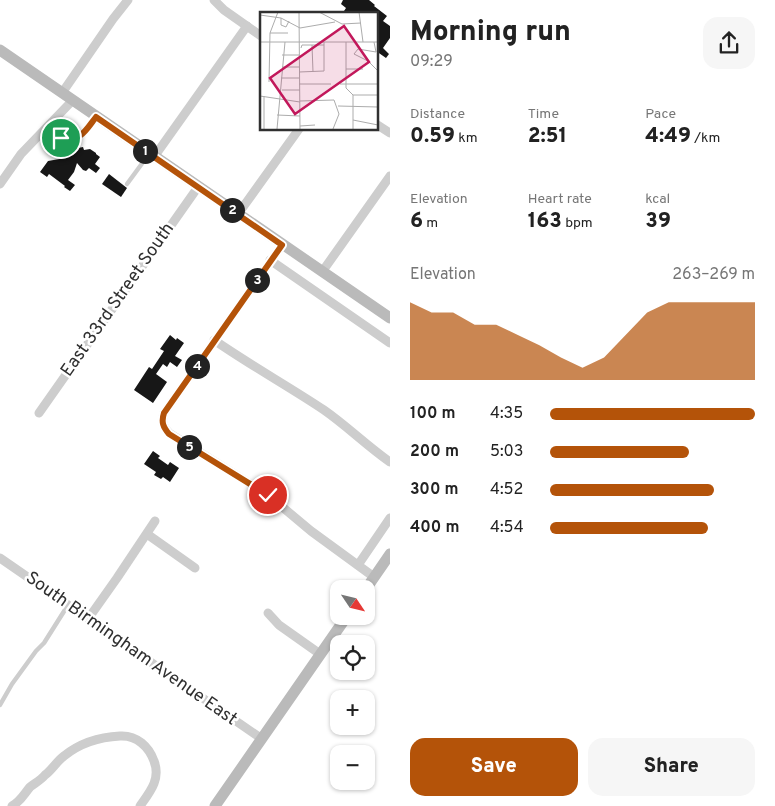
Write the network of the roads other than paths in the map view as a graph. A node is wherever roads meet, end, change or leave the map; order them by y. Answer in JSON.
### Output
{"nodes":[{"id":1,"x":128,"y":0,"type":"edge"},
{"id":2,"x":214,"y":0,"type":"edge"},
{"id":3,"x":247,"y":26,"type":"junction"},
{"id":4,"x":260,"y":35,"type":"edge"},
{"id":5,"x":0,"y":50,"type":"edge"},
{"id":6,"x":62,"y":93,"type":"junction"},
{"id":7,"x":72,"y":101,"type":"junction"},
{"id":8,"x":96,"y":117,"type":"junction"},
{"id":9,"x":48,"y":125,"type":"junction"},
{"id":10,"x":378,"y":125,"type":"edge"},
{"id":11,"x":298,"y":130,"type":"edge"},
{"id":12,"x":390,"y":133,"type":"edge"},
{"id":13,"x":152,"y":156,"type":"junction"},
{"id":14,"x":390,"y":176,"type":"edge"},
{"id":15,"x":0,"y":184,"type":"edge"},
{"id":16,"x":127,"y":184,"type":"dead end"},
{"id":17,"x":198,"y":187,"type":"junction"},
{"id":18,"x":238,"y":214,"type":"junction"},
{"id":19,"x":282,"y":245,"type":"junction"},
{"id":20,"x":270,"y":260,"type":"junction"},
{"id":21,"x":322,"y":272,"type":"junction"},
{"id":22,"x":390,"y":318,"type":"edge"},
{"id":23,"x":214,"y":340,"type":"junction"},
{"id":24,"x":390,"y":342,"type":"edge"},
{"id":25,"x":39,"y":413,"type":"dead end"},
{"id":26,"x":390,"y":462,"type":"edge"},
{"id":27,"x":390,"y":518,"type":"edge"},
{"id":28,"x":154,"y":521,"type":"dead end"},
{"id":29,"x":147,"y":534,"type":"junction"},
{"id":30,"x":390,"y":554,"type":"edge"},
{"id":31,"x":0,"y":558,"type":"edge"},
{"id":32,"x":358,"y":565,"type":"junction"},
{"id":33,"x":195,"y":568,"type":"dead end"},
{"id":34,"x":374,"y":577,"type":"junction"},
{"id":35,"x":372,"y":580,"type":"edge"},
{"id":36,"x":68,"y":605,"type":"junction"},
{"id":37,"x":268,"y":613,"type":"dead end"},
{"id":38,"x":88,"y":619,"type":"junction"},
{"id":39,"x":341,"y":625,"type":"edge"},
{"id":40,"x":320,"y":654,"type":"junction"},
{"id":41,"x":0,"y":705,"type":"edge"},
{"id":42,"x":262,"y":739,"type":"junction"},
{"id":43,"x":12,"y":806,"type":"edge"},
{"id":44,"x":140,"y":806,"type":"edge"},
{"id":45,"x":215,"y":806,"type":"edge"}],
"edges":[{"from":1,"to":6,"type":"street"},
{"from":2,"to":3,"type":"street"},
{"from":3,"to":4,"type":"street"},
{"from":3,"to":13,"type":"street"},
{"from":5,"to":6,"type":"main road"},
{"from":6,"to":7,"type":"main road"},
{"from":7,"to":8,"type":"main road"},
{"from":7,"to":9,"type":"street"},
{"from":8,"to":9,"type":"lane"},
{"from":8,"to":13,"type":"main road"},
{"from":9,"to":15,"type":"street"},
{"from":10,"to":12,"type":"street"},
{"from":11,"to":18,"type":"street"},
{"from":13,"to":16,"type":"lane"},
{"from":13,"to":17,"type":"main road"},
{"from":14,"to":21,"type":"street"},
{"from":17,"to":18,"type":"main road"},
{"from":17,"to":25,"type":"street","name":"East 33rd Street South"},
{"from":18,"to":19,"type":"main road"},
{"from":19,"to":20,"type":"street"},
{"from":19,"to":21,"type":"main road"},
{"from":20,"to":23,"type":"street"},
{"from":20,"to":24,"type":"street"},
{"from":21,"to":22,"type":"main road"},
{"from":23,"to":26,"type":"street"},
{"from":23,"to":32,"type":"street"},
{"from":27,"to":32,"type":"street"},
{"from":28,"to":29,"type":"street"},
{"from":29,"to":33,"type":"street"},
{"from":29,"to":38,"type":"street"},
{"from":30,"to":34,"type":"main road"},
{"from":31,"to":36,"type":"street","name":"South Birmingham Avenue East"},
{"from":32,"to":34,"type":"street"},
{"from":34,"to":35,"type":"main road"},
{"from":36,"to":38,"type":"street","name":"South Birmingham Avenue East"},
{"from":36,"to":41,"type":"lane"},
{"from":37,"to":40,"type":"street"},
{"from":38,"to":42,"type":"street","name":"South Birmingham Avenue East"},
{"from":39,"to":40,"type":"main road"},
{"from":40,"to":42,"type":"main road"},
{"from":42,"to":45,"type":"main road"},
{"from":43,"to":44,"type":"street"}]}
